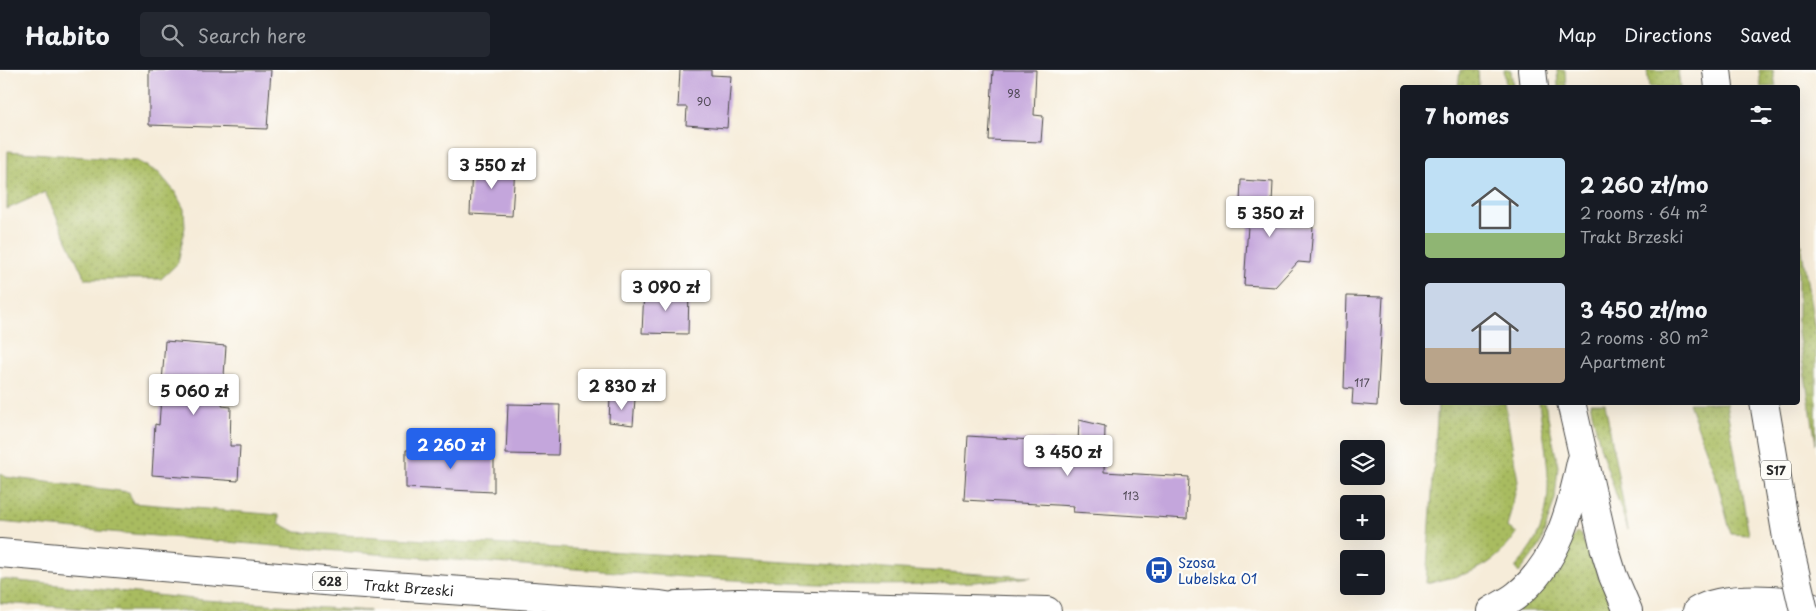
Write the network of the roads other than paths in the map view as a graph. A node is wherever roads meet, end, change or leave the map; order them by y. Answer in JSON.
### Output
{"nodes":[{"id":1,"x":1532,"y":70,"type":"edge"},
{"id":2,"x":1716,"y":70,"type":"edge"},
{"id":3,"x":1534,"y":85,"type":"edge"},
{"id":4,"x":1718,"y":85,"type":"edge"},
{"id":5,"x":1572,"y":405,"type":"edge"},
{"id":6,"x":1765,"y":405,"type":"edge"},
{"id":7,"x":1582,"y":458,"type":"junction"},
{"id":8,"x":0,"y":553,"type":"edge"},
{"id":9,"x":660,"y":605,"type":"junction"},
{"id":10,"x":1816,"y":609,"type":"edge"},
{"id":11,"x":697,"y":611,"type":"edge"},
{"id":12,"x":1047,"y":611,"type":"edge"},
{"id":13,"x":1491,"y":611,"type":"edge"},
{"id":14,"x":1628,"y":611,"type":"edge"},
{"id":15,"x":1697,"y":611,"type":"edge"},
{"id":16,"x":1804,"y":611,"type":"edge"}],
"edges":[{"from":1,"to":3,"type":"main road"},
{"from":2,"to":4,"type":"main road"},
{"from":5,"to":7,"type":"main road"},
{"from":6,"to":16,"type":"main road","number":"S17","bridge":true},
{"from":7,"to":13,"type":"main road"},
{"from":7,"to":14,"type":"main road"},
{"from":8,"to":9,"type":"main road","name":"Trakt Brzeski","number":"628"},
{"from":9,"to":11,"type":"main road","name":"Trakt Brzeski","number":"628"},
{"from":9,"to":12,"type":"main road"},
{"from":10,"to":15,"type":"main road"}]}
